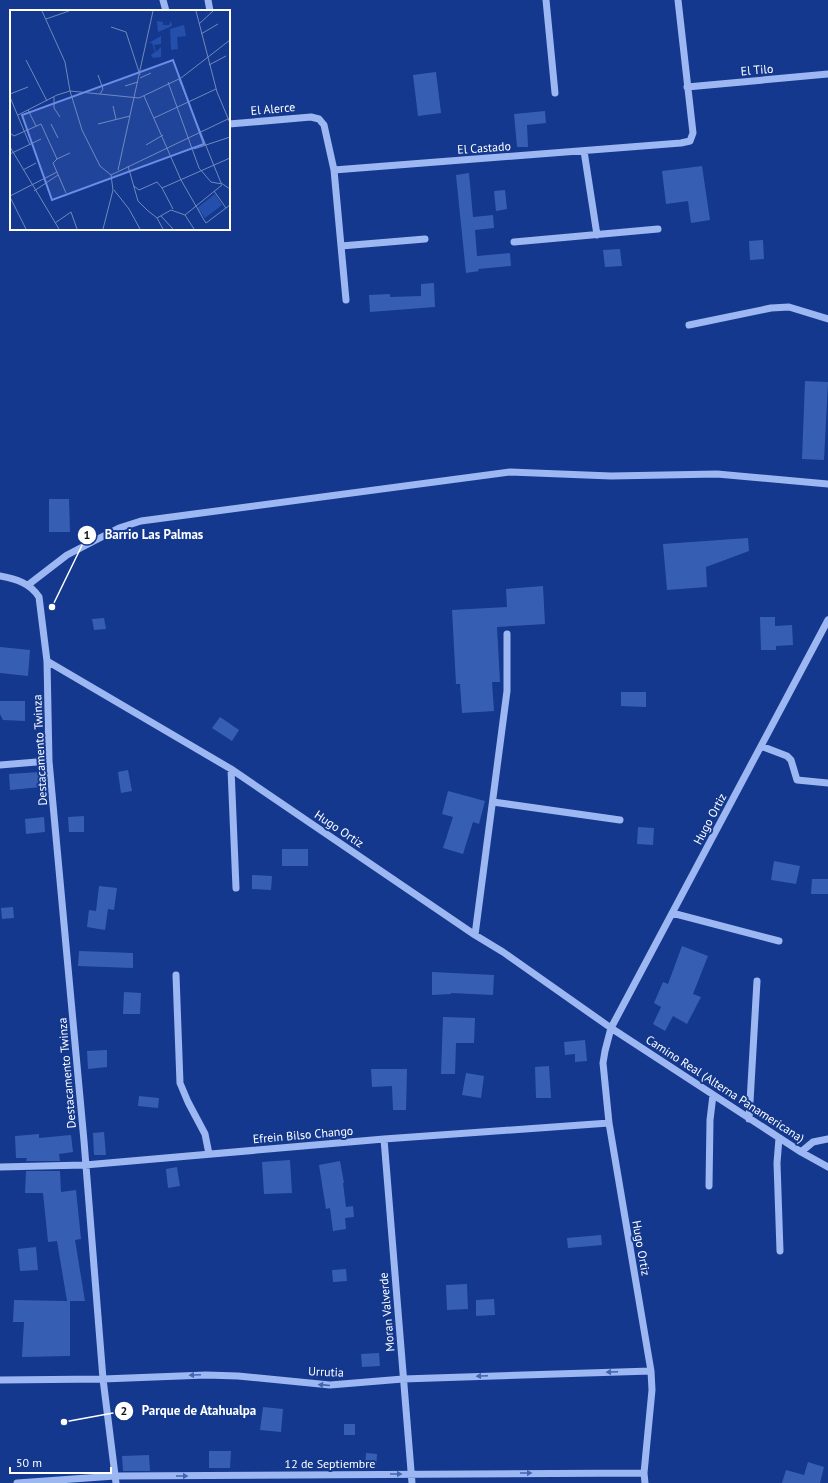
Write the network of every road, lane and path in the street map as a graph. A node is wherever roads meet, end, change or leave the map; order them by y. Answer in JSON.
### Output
{"nodes":[{"id":1,"x":164,"y":0,"type":"edge"},
{"id":2,"x":208,"y":0,"type":"edge"},
{"id":3,"x":546,"y":0,"type":"edge"},
{"id":4,"x":678,"y":0,"type":"edge"},
{"id":5,"x":166,"y":10,"type":"edge"},
{"id":6,"x":210,"y":10,"type":"edge"},
{"id":7,"x":828,"y":74,"type":"edge"},
{"id":8,"x":687,"y":87,"type":"junction"},
{"id":9,"x":556,"y":93,"type":"dead end"},
{"id":10,"x":230,"y":124,"type":"edge"},
{"id":11,"x":584,"y":151,"type":"junction"},
{"id":12,"x":334,"y":170,"type":"junction"},
{"id":13,"x":658,"y":229,"type":"dead end"},
{"id":14,"x":597,"y":235,"type":"junction"},
{"id":15,"x":425,"y":239,"type":"dead end"},
{"id":16,"x":514,"y":242,"type":"dead end"},
{"id":17,"x":341,"y":246,"type":"junction"},
{"id":18,"x":346,"y":300,"type":"dead end"},
{"id":19,"x":828,"y":319,"type":"edge"},
{"id":20,"x":689,"y":325,"type":"dead end"},
{"id":21,"x":828,"y":484,"type":"edge"},
{"id":22,"x":0,"y":576,"type":"edge"},
{"id":23,"x":28,"y":585,"type":"junction"},
{"id":24,"x":828,"y":620,"type":"edge"},
{"id":25,"x":507,"y":634,"type":"dead end"},
{"id":26,"x":47,"y":661,"type":"junction"},
{"id":27,"x":761,"y":746,"type":"junction"},
{"id":28,"x":49,"y":760,"type":"junction"},
{"id":29,"x":0,"y":765,"type":"edge"},
{"id":30,"x":231,"y":769,"type":"junction"},
{"id":31,"x":828,"y":782,"type":"edge"},
{"id":32,"x":493,"y":802,"type":"junction"},
{"id":33,"x":620,"y":820,"type":"dead end"},
{"id":34,"x":236,"y":888,"type":"dead end"},
{"id":35,"x":672,"y":913,"type":"junction"},
{"id":36,"x":475,"y":935,"type":"junction"},
{"id":37,"x":779,"y":941,"type":"dead end"},
{"id":38,"x":176,"y":975,"type":"dead end"},
{"id":39,"x":757,"y":981,"type":"dead end"},
{"id":40,"x":611,"y":1028,"type":"junction"},
{"id":41,"x":713,"y":1095,"type":"junction"},
{"id":42,"x":749,"y":1119,"type":"junction"},
{"id":43,"x":609,"y":1123,"type":"junction"},
{"id":44,"x":779,"y":1138,"type":"junction"},
{"id":45,"x":384,"y":1139,"type":"junction"},
{"id":46,"x":828,"y":1139,"type":"edge"},
{"id":47,"x":801,"y":1152,"type":"junction"},
{"id":48,"x":209,"y":1154,"type":"junction"},
{"id":49,"x":85,"y":1165,"type":"junction"},
{"id":50,"x":0,"y":1167,"type":"edge"},
{"id":51,"x":828,"y":1167,"type":"edge"},
{"id":52,"x":709,"y":1186,"type":"dead end"},
{"id":53,"x":780,"y":1251,"type":"dead end"},
{"id":54,"x":651,"y":1371,"type":"junction"},
{"id":55,"x":104,"y":1379,"type":"junction"},
{"id":56,"x":403,"y":1379,"type":"junction"},
{"id":57,"x":0,"y":1380,"type":"edge"},
{"id":58,"x":644,"y":1473,"type":"junction"},
{"id":59,"x":411,"y":1474,"type":"junction"},
{"id":60,"x":116,"y":1480,"type":"edge"},
{"id":61,"x":17,"y":1483,"type":"edge"},
{"id":62,"x":412,"y":1483,"type":"edge"},
{"id":63,"x":646,"y":1483,"type":"edge"}],
"edges":[{"from":1,"to":5,"type":"street"},
{"from":2,"to":6,"type":"street"},
{"from":3,"to":9,"type":"street"},
{"from":4,"to":8,"type":"street"},
{"from":7,"to":8,"type":"street","name":"El Tilo"},
{"from":8,"to":11,"type":"street","name":"El Castado"},
{"from":10,"to":12,"type":"street","name":"El Alerce"},
{"from":11,"to":12,"type":"street","name":"El Castado"},
{"from":11,"to":14,"type":"street"},
{"from":12,"to":17,"type":"street"},
{"from":13,"to":14,"type":"street"},
{"from":14,"to":16,"type":"street"},
{"from":15,"to":17,"type":"street"},
{"from":17,"to":18,"type":"street"},
{"from":19,"to":20,"type":"street"},
{"from":21,"to":23,"type":"street"},
{"from":22,"to":23,"type":"street"},
{"from":23,"to":26,"type":"street","name":"Destacamento Twinza"},
{"from":24,"to":27,"type":"street","name":"Hugo Ortiz"},
{"from":25,"to":32,"type":"street"},
{"from":26,"to":28,"type":"street","name":"Destacamento Twinza"},
{"from":26,"to":30,"type":"street","name":"Hugo Ortiz"},
{"from":27,"to":31,"type":"street"},
{"from":27,"to":35,"type":"street","name":"Hugo Ortiz"},
{"from":28,"to":29,"type":"street"},
{"from":28,"to":49,"type":"street","name":"Destacamento Twinza"},
{"from":30,"to":34,"type":"street"},
{"from":30,"to":36,"type":"street","name":"Hugo Ortiz"},
{"from":32,"to":33,"type":"street"},
{"from":32,"to":36,"type":"street"},
{"from":35,"to":37,"type":"street"},
{"from":35,"to":40,"type":"street","name":"Hugo Ortiz"},
{"from":36,"to":40,"type":"street","name":"Hugo Ortiz"},
{"from":38,"to":48,"type":"street"},
{"from":39,"to":42,"type":"street"},
{"from":40,"to":41,"type":"street","name":"Camino Real (Alterna Panamericana)"},
{"from":40,"to":43,"type":"street","name":"Hugo Ortiz"},
{"from":41,"to":42,"type":"street","name":"Camino Real (Alterna Panamericana)"},
{"from":41,"to":52,"type":"street"},
{"from":42,"to":44,"type":"street","name":"Camino Real (Alterna Panamericana)"},
{"from":43,"to":45,"type":"street","name":"Efrein Bilso Chango"},
{"from":43,"to":54,"type":"street","name":"Hugo Ortiz"},
{"from":44,"to":47,"type":"street","name":"Camino Real (Alterna Panamericana)"},
{"from":44,"to":53,"type":"street"},
{"from":45,"to":48,"type":"street","name":"Efrein Bilso Chango"},
{"from":45,"to":56,"type":"street","name":"Moran Valverde"},
{"from":46,"to":47,"type":"street"},
{"from":47,"to":51,"type":"street","name":"Camino Real (Alterna Panamericana)"},
{"from":48,"to":49,"type":"street","name":"Efrein Bilso Chango"},
{"from":49,"to":50,"type":"street","name":"Efrein Bilso Chango"},
{"from":49,"to":55,"type":"street","name":"Destacamento Twinza"},
{"from":54,"to":56,"type":"street","name":"Urrutia","one_way":true},
{"from":54,"to":58,"type":"street","name":"Hugo Ortiz"},
{"from":56,"to":55,"type":"street","name":"Urrutia","one_way":true},
{"from":55,"to":57,"type":"street","name":"Urrutia"},
{"from":55,"to":60,"type":"street","name":"Destacamento Twinza"},
{"from":56,"to":59,"type":"street","name":"Moran Valverde"},
{"from":59,"to":58,"type":"street","name":"12 de Septiembre","one_way":true},
{"from":58,"to":63,"type":"street","name":"Hugo Ortiz"},
{"from":60,"to":59,"type":"street","name":"12 de Septiembre","one_way":true},
{"from":59,"to":62,"type":"street","name":"Moran Valverde"},
{"from":60,"to":61,"type":"street","name":"12 de Septiembre"}]}
